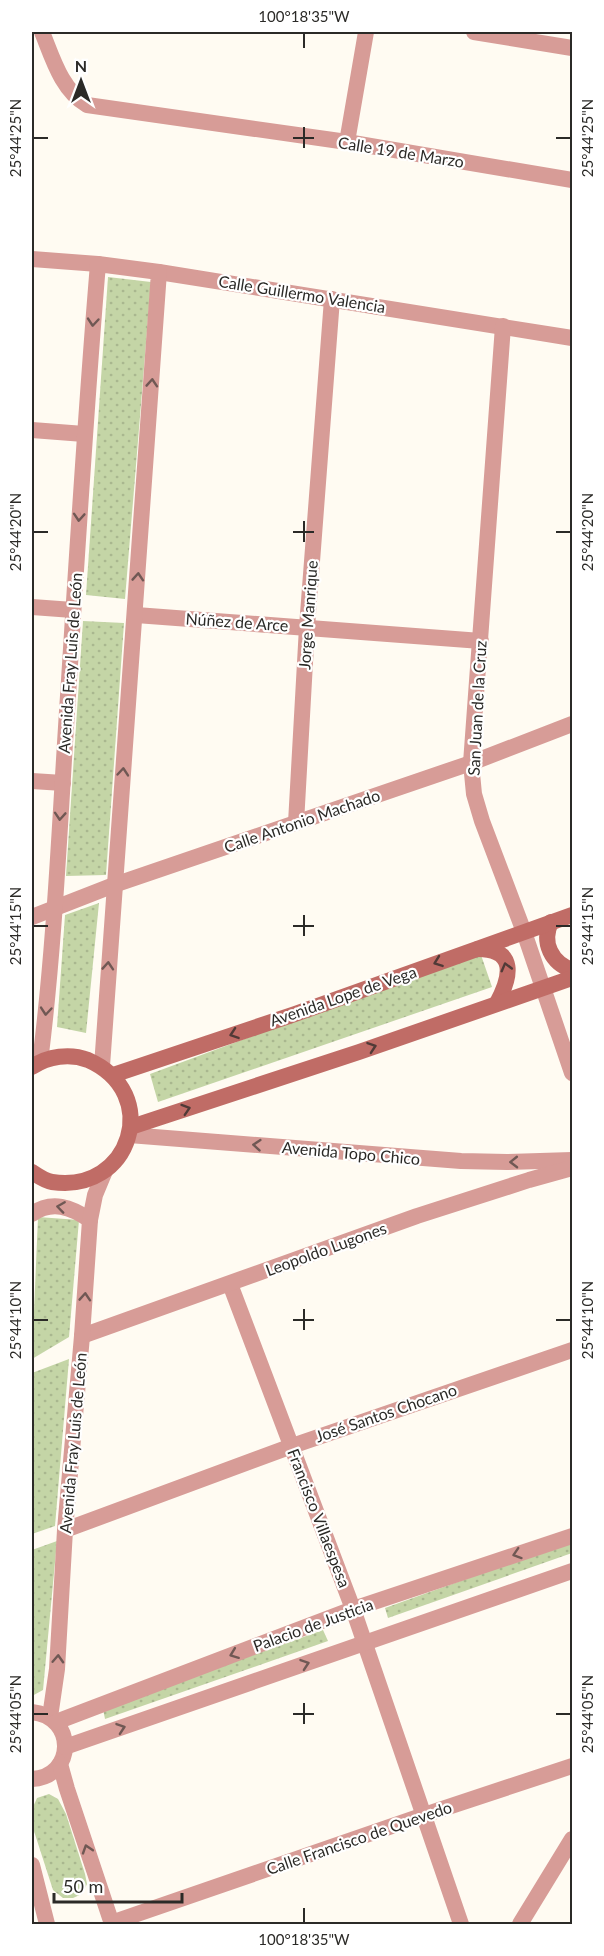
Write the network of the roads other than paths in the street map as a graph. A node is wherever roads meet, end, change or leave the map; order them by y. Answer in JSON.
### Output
{"nodes":[{"id":1,"x":42,"y":32,"type":"edge"},
{"id":2,"x":366,"y":32,"type":"edge"},
{"id":3,"x":474,"y":32,"type":"edge"},
{"id":4,"x":573,"y":48,"type":"edge"},
{"id":5,"x":347,"y":142,"type":"junction"},
{"id":6,"x":573,"y":180,"type":"edge"},
{"id":7,"x":32,"y":259,"type":"edge"},
{"id":8,"x":98,"y":264,"type":"junction"},
{"id":9,"x":159,"y":272,"type":"junction"},
{"id":10,"x":332,"y":299,"type":"junction"},
{"id":11,"x":503,"y":326,"type":"junction"},
{"id":12,"x":573,"y":338,"type":"edge"},
{"id":13,"x":32,"y":430,"type":"edge"},
{"id":14,"x":84,"y":434,"type":"junction"},
{"id":15,"x":32,"y":607,"type":"edge"},
{"id":16,"x":73,"y":610,"type":"junction"},
{"id":17,"x":136,"y":615,"type":"junction"},
{"id":18,"x":307,"y":627,"type":"junction"},
{"id":19,"x":481,"y":641,"type":"junction"},
{"id":20,"x":573,"y":724,"type":"edge"},
{"id":21,"x":471,"y":763,"type":"junction"},
{"id":22,"x":32,"y":781,"type":"edge"},
{"id":23,"x":63,"y":783,"type":"junction"},
{"id":24,"x":296,"y":824,"type":"junction"},
{"id":25,"x":114,"y":885,"type":"junction"},
{"id":26,"x":54,"y":909,"type":"junction"},
{"id":27,"x":573,"y":915,"type":"edge"},
{"id":28,"x":32,"y":917,"type":"edge"},
{"id":29,"x":551,"y":922,"type":"junction"},
{"id":30,"x":524,"y":932,"type":"junction"},
{"id":31,"x":477,"y":949,"type":"junction"},
{"id":32,"x":573,"y":969,"type":"edge"},
{"id":33,"x":573,"y":978,"type":"edge"},
{"id":34,"x":542,"y":987,"type":"junction"},
{"id":35,"x":497,"y":1003,"type":"junction"},
{"id":36,"x":36,"y":1065,"type":"edge"},
{"id":37,"x":107,"y":1071,"type":"junction"},
{"id":38,"x":573,"y":1073,"type":"edge"},
{"id":39,"x":130,"y":1131,"type":"junction"},
{"id":40,"x":573,"y":1160,"type":"edge"},
{"id":41,"x":573,"y":1168,"type":"edge"},
{"id":42,"x":105,"y":1171,"type":"junction"},
{"id":43,"x":32,"y":1172,"type":"edge"},
{"id":44,"x":32,"y":1214,"type":"edge"},
{"id":45,"x":90,"y":1220,"type":"junction"},
{"id":46,"x":230,"y":1284,"type":"junction"},
{"id":47,"x":82,"y":1336,"type":"junction"},
{"id":48,"x":573,"y":1350,"type":"edge"},
{"id":49,"x":291,"y":1446,"type":"junction"},
{"id":50,"x":65,"y":1530,"type":"junction"},
{"id":51,"x":573,"y":1536,"type":"edge"},
{"id":52,"x":573,"y":1571,"type":"edge"},
{"id":53,"x":353,"y":1609,"type":"junction"},
{"id":54,"x":365,"y":1643,"type":"junction"},
{"id":55,"x":32,"y":1712,"type":"edge"},
{"id":56,"x":53,"y":1720,"type":"junction"},
{"id":57,"x":65,"y":1747,"type":"junction"},
{"id":58,"x":60,"y":1764,"type":"junction"},
{"id":59,"x":573,"y":1766,"type":"edge"},
{"id":60,"x":32,"y":1779,"type":"edge"},
{"id":61,"x":32,"y":1788,"type":"edge"},
{"id":62,"x":67,"y":1789,"type":"junction"},
{"id":63,"x":424,"y":1815,"type":"junction"},
{"id":64,"x":573,"y":1839,"type":"edge"},
{"id":65,"x":32,"y":1865,"type":"edge"},
{"id":66,"x":47,"y":1924,"type":"edge"},
{"id":67,"x":112,"y":1924,"type":"edge"},
{"id":68,"x":461,"y":1924,"type":"edge"},
{"id":69,"x":520,"y":1924,"type":"edge"}],
"edges":[{"from":1,"to":5,"type":"street","name":"Calle 19 de Marzo"},
{"from":2,"to":5,"type":"street"},
{"from":3,"to":4,"type":"street"},
{"from":5,"to":6,"type":"street","name":"Calle 19 de Marzo"},
{"from":7,"to":8,"type":"street","name":"Calle Guillermo Valencia"},
{"from":8,"to":9,"type":"street","name":"Calle Guillermo Valencia"},
{"from":8,"to":14,"type":"street","name":"Avenida Fray Luis de León","one_way":true},
{"from":9,"to":10,"type":"street","name":"Calle Guillermo Valencia"},
{"from":17,"to":9,"type":"street","one_way":true},
{"from":10,"to":11,"type":"street","name":"Calle Guillermo Valencia"},
{"from":10,"to":18,"type":"street","name":"Jorge Manrique"},
{"from":11,"to":12,"type":"street","name":"Calle Guillermo Valencia"},
{"from":11,"to":19,"type":"street","name":"San Juan de la Cruz"},
{"from":13,"to":14,"type":"street"},
{"from":14,"to":16,"type":"street","name":"Avenida Fray Luis de León","one_way":true},
{"from":15,"to":16,"type":"street"},
{"from":16,"to":23,"type":"street","name":"Avenida Fray Luis de León"},
{"from":17,"to":18,"type":"street","name":"Núñez de Arce"},
{"from":25,"to":17,"type":"street","one_way":true},
{"from":18,"to":19,"type":"street","name":"Núñez de Arce"},
{"from":18,"to":24,"type":"street","name":"Jorge Manrique"},
{"from":19,"to":21,"type":"street","name":"San Juan de la Cruz"},
{"from":20,"to":21,"type":"street","name":"Calle Antonio Machado"},
{"from":21,"to":24,"type":"street","name":"Calle Antonio Machado"},
{"from":21,"to":30,"type":"street","name":"San Juan de la Cruz"},
{"from":22,"to":23,"type":"street"},
{"from":23,"to":26,"type":"street","name":"Avenida Fray Luis de León","one_way":true},
{"from":24,"to":25,"type":"street","name":"Calle Antonio Machado"},
{"from":25,"to":26,"type":"street","name":"Calle Antonio Machado"},
{"from":37,"to":25,"type":"street","one_way":true},
{"from":26,"to":28,"type":"street","name":"Calle Antonio Machado"},
{"from":26,"to":36,"type":"street","name":"Avenida Fray Luis de León","one_way":true},
{"from":27,"to":29,"type":"main road","name":"Avenida Lope de Vega"},
{"from":29,"to":30,"type":"main road","name":"Avenida Lope de Vega"},
{"from":29,"to":32,"type":"main road"},
{"from":30,"to":31,"type":"main road","name":"Avenida Lope de Vega"},
{"from":30,"to":34,"type":"street","name":"San Juan de la Cruz"},
{"from":35,"to":31,"type":"main road","one_way":true},
{"from":31,"to":37,"type":"main road","name":"Avenida Lope de Vega","one_way":true},
{"from":33,"to":34,"type":"main road"},
{"from":34,"to":35,"type":"main road"},
{"from":34,"to":38,"type":"street","name":"San Juan de la Cruz"},
{"from":39,"to":35,"type":"main road","one_way":true},
{"from":36,"to":37,"type":"main road"},
{"from":37,"to":39,"type":"main road"},
{"from":40,"to":39,"type":"street","name":"Avenida Topo Chico","one_way":true},
{"from":39,"to":42,"type":"main road"},
{"from":41,"to":46,"type":"street","name":"Leopoldo Lugones"},
{"from":42,"to":43,"type":"main road"},
{"from":42,"to":45,"type":"street","name":"Avenida Fray Luis de León"},
{"from":45,"to":44,"type":"street","one_way":true},
{"from":47,"to":45,"type":"street","name":"Avenida Fray Luis de León","one_way":true},
{"from":46,"to":47,"type":"street","name":"Leopoldo Lugones"},
{"from":46,"to":49,"type":"street","name":"Francisco Villaespesa"},
{"from":47,"to":50,"type":"street","name":"Avenida Fray Luis de León"},
{"from":48,"to":49,"type":"street","name":"José Santos Chocano"},
{"from":49,"to":50,"type":"street","name":"José Santos Chocano"},
{"from":49,"to":53,"type":"street","name":"Francisco Villaespesa"},
{"from":56,"to":50,"type":"street","name":"Avenida Fray Luis de León","one_way":true},
{"from":51,"to":53,"type":"street","name":"Palacio de Justicia","one_way":true},
{"from":52,"to":54,"type":"street","name":"Palacio de Justicia"},
{"from":53,"to":54,"type":"street","name":"Francisco Villaespesa"},
{"from":53,"to":56,"type":"street","name":"Palacio de Justicia","one_way":true},
{"from":57,"to":54,"type":"street","name":"Palacio de Justicia","one_way":true},
{"from":54,"to":63,"type":"street","name":"Francisco Villaespesa"},
{"from":55,"to":56,"type":"street"},
{"from":56,"to":57,"type":"street"},
{"from":57,"to":58,"type":"street"},
{"from":58,"to":60,"type":"street"},
{"from":58,"to":62,"type":"street"},
{"from":59,"to":63,"type":"street","name":"Calle Francisco de Quevedo"},
{"from":61,"to":62,"type":"street"},
{"from":67,"to":62,"type":"street","one_way":true},
{"from":63,"to":67,"type":"street","name":"Calle Francisco de Quevedo"},
{"from":63,"to":68,"type":"street","name":"Francisco Villaespesa"},
{"from":64,"to":69,"type":"street"},
{"from":65,"to":66,"type":"street"}]}
